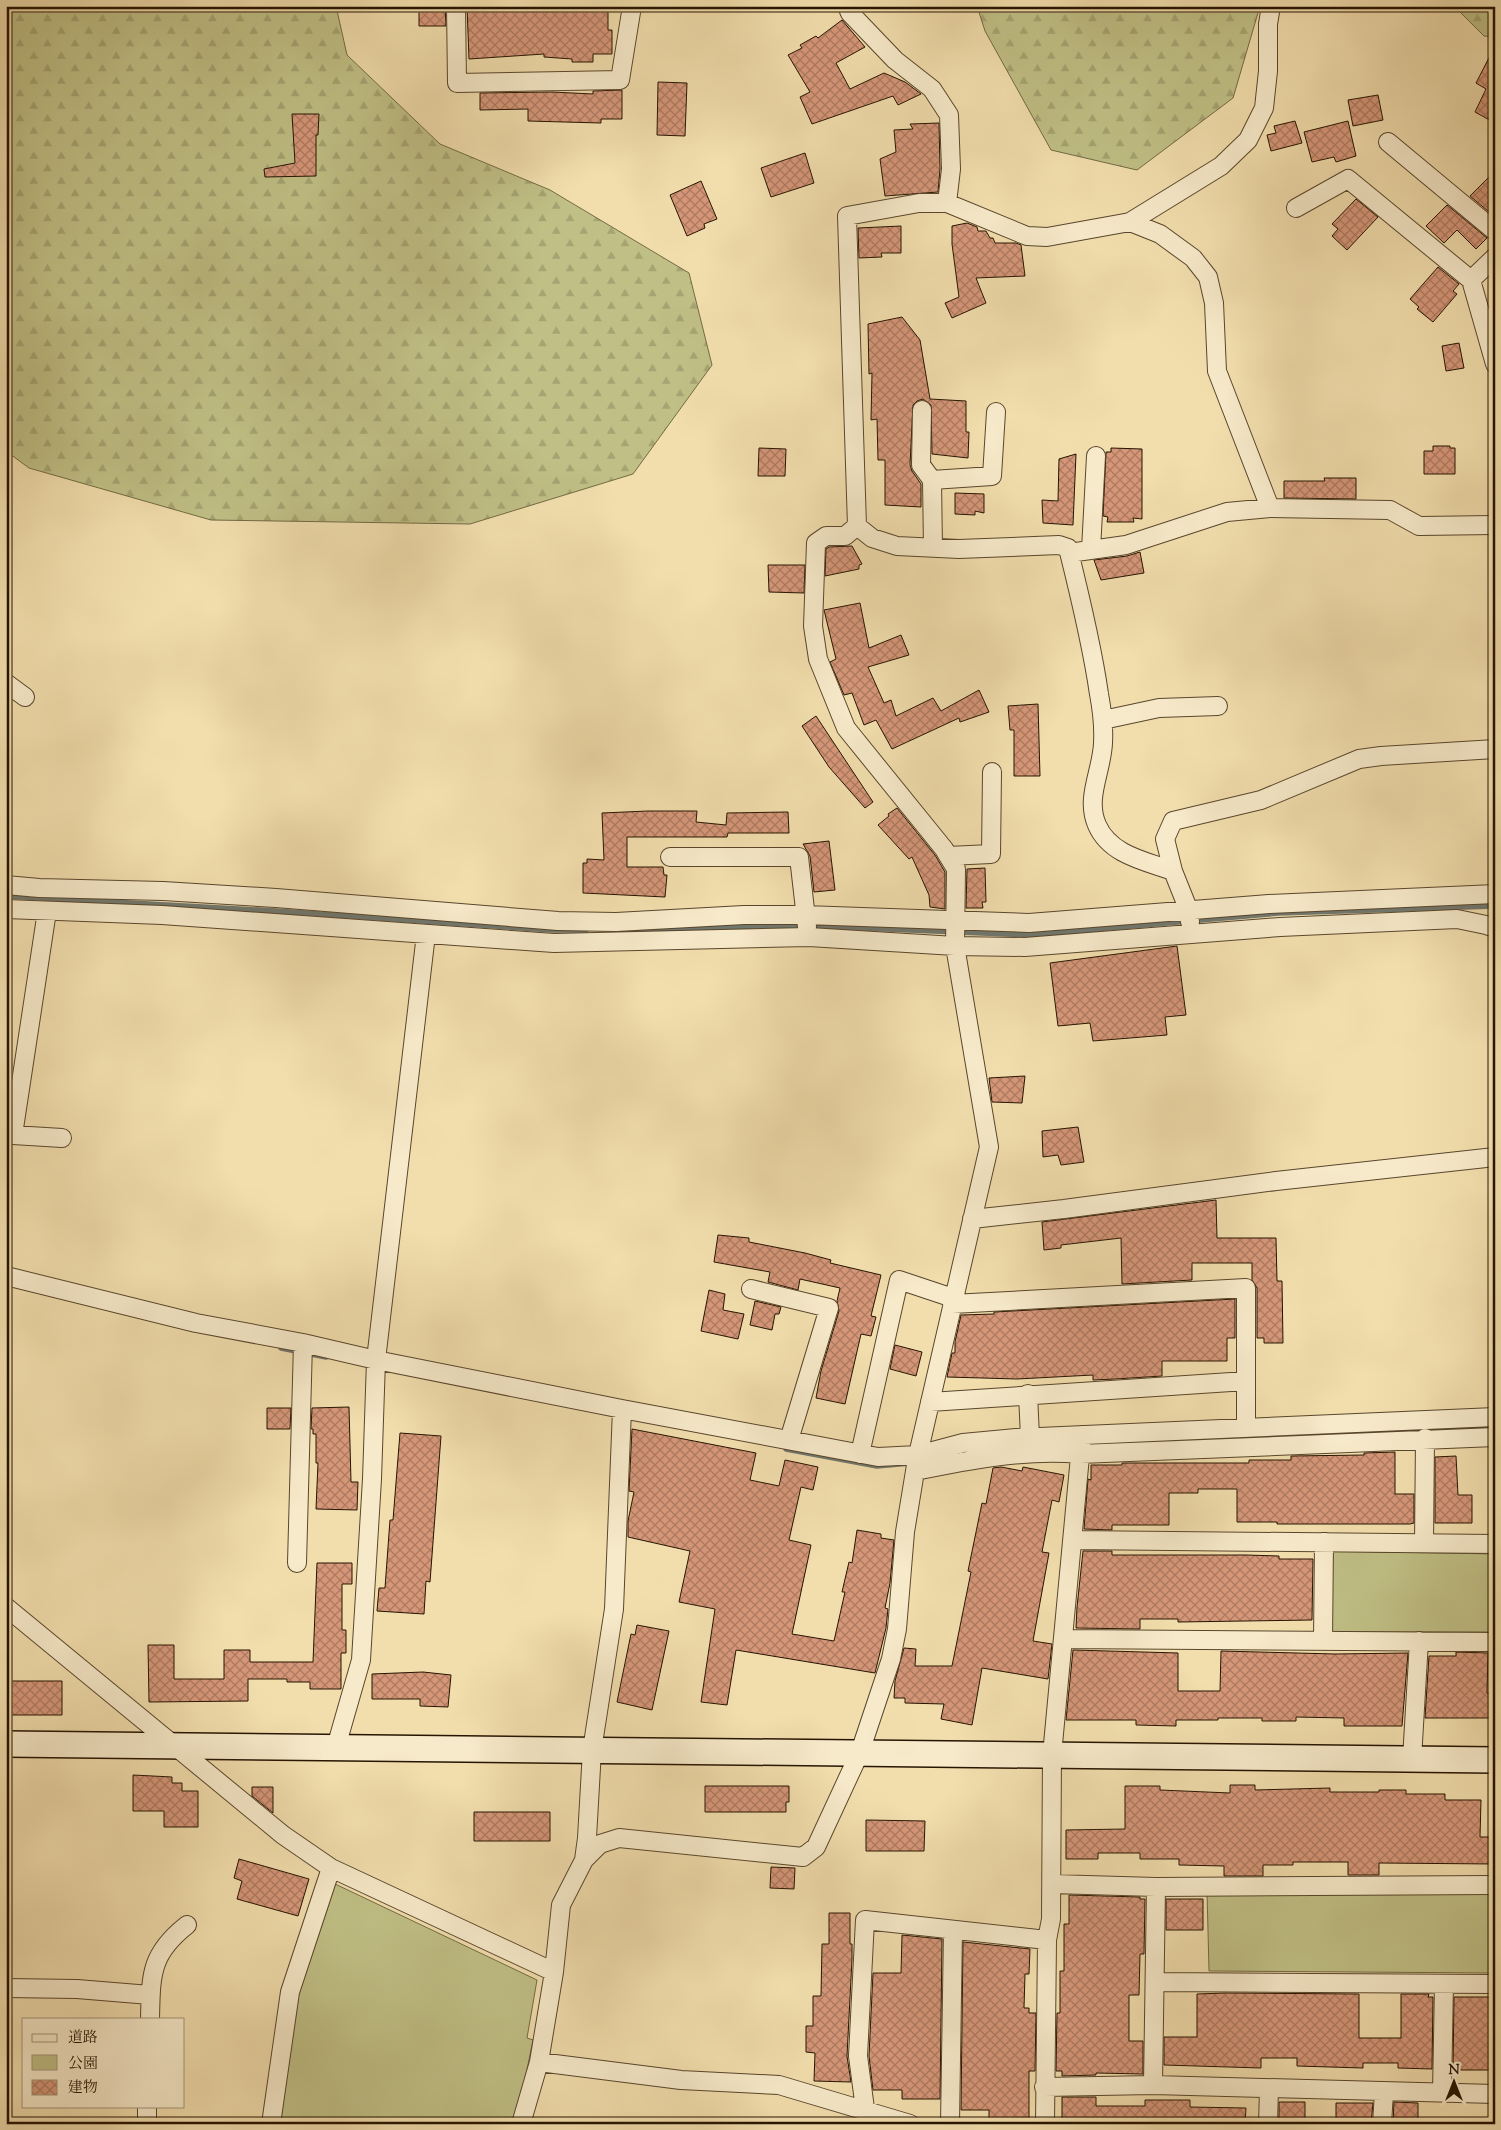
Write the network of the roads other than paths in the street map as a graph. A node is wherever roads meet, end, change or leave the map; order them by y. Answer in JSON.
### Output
{"nodes":[{"id":1,"x":456,"y":6,"type":"edge"},
{"id":2,"x":632,"y":6,"type":"edge"},
{"id":3,"x":847,"y":6,"type":"edge"},
{"id":4,"x":1271,"y":6,"type":"edge"},
{"id":5,"x":1388,"y":142,"type":"dead end"},
{"id":6,"x":947,"y":203,"type":"junction"},
{"id":7,"x":1296,"y":208,"type":"dead end"},
{"id":8,"x":1130,"y":222,"type":"junction"},
{"id":9,"x":1495,"y":231,"type":"edge"},
{"id":10,"x":1495,"y":257,"type":"edge"},
{"id":11,"x":1471,"y":280,"type":"junction"},
{"id":12,"x":1495,"y":364,"type":"edge"},
{"id":13,"x":922,"y":410,"type":"dead end"},
{"id":14,"x":996,"y":412,"type":"dead end"},
{"id":15,"x":1096,"y":456,"type":"dead end"},
{"id":16,"x":932,"y":480,"type":"junction"},
{"id":17,"x":1270,"y":508,"type":"junction"},
{"id":18,"x":1495,"y":525,"type":"edge"},
{"id":19,"x":857,"y":526,"type":"junction"},
{"id":20,"x":933,"y":548,"type":"junction"},
{"id":21,"x":1091,"y":550,"type":"junction"},
{"id":22,"x":1069,"y":553,"type":"junction"},
{"id":23,"x":6,"y":684,"type":"edge"},
{"id":24,"x":25,"y":697,"type":"dead end"},
{"id":25,"x":1218,"y":706,"type":"dead end"},
{"id":26,"x":1103,"y":720,"type":"junction"},
{"id":27,"x":1495,"y":749,"type":"edge"},
{"id":28,"x":992,"y":772,"type":"dead end"},
{"id":29,"x":948,"y":856,"type":"junction"},
{"id":30,"x":670,"y":857,"type":"dead end"},
{"id":31,"x":1173,"y":871,"type":"junction"},
{"id":32,"x":6,"y":885,"type":"edge"},
{"id":33,"x":1495,"y":894,"type":"edge"},
{"id":34,"x":6,"y":909,"type":"edge"},
{"id":35,"x":48,"y":911,"type":"junction"},
{"id":36,"x":1190,"y":922,"type":"junction"},
{"id":37,"x":807,"y":926,"type":"junction"},
{"id":38,"x":1495,"y":928,"type":"edge"},
{"id":39,"x":556,"y":932,"type":"junction"},
{"id":40,"x":955,"y":933,"type":"junction"},
{"id":41,"x":426,"y":934,"type":"junction"},
{"id":42,"x":12,"y":1107,"type":"edge"},
{"id":43,"x":62,"y":1138,"type":"dead end"},
{"id":44,"x":1495,"y":1157,"type":"edge"},
{"id":45,"x":972,"y":1219,"type":"junction"},
{"id":46,"x":6,"y":1276,"type":"edge"},
{"id":47,"x":751,"y":1289,"type":"dead end"},
{"id":48,"x":953,"y":1301,"type":"junction"},
{"id":49,"x":303,"y":1350,"type":"junction"},
{"id":50,"x":375,"y":1366,"type":"junction"},
{"id":51,"x":1246,"y":1381,"type":"junction"},
{"id":52,"x":1028,"y":1394,"type":"junction"},
{"id":53,"x":930,"y":1402,"type":"junction"},
{"id":54,"x":621,"y":1415,"type":"junction"},
{"id":55,"x":1495,"y":1417,"type":"edge"},
{"id":56,"x":1246,"y":1428,"type":"junction"},
{"id":57,"x":1030,"y":1437,"type":"junction"},
{"id":58,"x":1495,"y":1437,"type":"edge"},
{"id":59,"x":1425,"y":1438,"type":"junction"},
{"id":60,"x":789,"y":1440,"type":"junction"},
{"id":61,"x":1081,"y":1444,"type":"junction"},
{"id":62,"x":860,"y":1454,"type":"junction"},
{"id":63,"x":916,"y":1463,"type":"junction"},
{"id":64,"x":1072,"y":1540,"type":"junction"},
{"id":65,"x":1324,"y":1542,"type":"junction"},
{"id":66,"x":1424,"y":1543,"type":"junction"},
{"id":67,"x":1495,"y":1544,"type":"edge"},
{"id":68,"x":297,"y":1562,"type":"dead end"},
{"id":69,"x":6,"y":1607,"type":"edge"},
{"id":70,"x":1063,"y":1639,"type":"junction"},
{"id":71,"x":1323,"y":1640,"type":"junction"},
{"id":72,"x":1418,"y":1641,"type":"junction"},
{"id":73,"x":1495,"y":1642,"type":"edge"},
{"id":74,"x":6,"y":1744,"type":"edge"},
{"id":75,"x":173,"y":1746,"type":"junction"},
{"id":76,"x":336,"y":1747,"type":"junction"},
{"id":77,"x":592,"y":1750,"type":"junction"},
{"id":78,"x":860,"y":1752,"type":"junction"},
{"id":79,"x":1052,"y":1755,"type":"junction"},
{"id":80,"x":1412,"y":1759,"type":"junction"},
{"id":81,"x":1495,"y":1760,"type":"edge"},
{"id":82,"x":584,"y":1860,"type":"junction"},
{"id":83,"x":331,"y":1868,"type":"junction"},
{"id":84,"x":1052,"y":1884,"type":"junction"},
{"id":85,"x":1495,"y":1885,"type":"edge"},
{"id":86,"x":1156,"y":1887,"type":"junction"},
{"id":87,"x":187,"y":1925,"type":"dead end"},
{"id":88,"x":953,"y":1930,"type":"junction"},
{"id":89,"x":1047,"y":1940,"type":"junction"},
{"id":90,"x":554,"y":1972,"type":"junction"},
{"id":91,"x":1155,"y":1982,"type":"junction"},
{"id":92,"x":1444,"y":1984,"type":"junction"},
{"id":93,"x":1495,"y":1984,"type":"edge"},
{"id":94,"x":6,"y":1988,"type":"edge"},
{"id":95,"x":150,"y":1995,"type":"junction"},
{"id":96,"x":150,"y":2018,"type":"edge"},
{"id":97,"x":539,"y":2062,"type":"junction"},
{"id":98,"x":1153,"y":2086,"type":"junction"},
{"id":99,"x":1044,"y":2088,"type":"junction"},
{"id":100,"x":1269,"y":2089,"type":"junction"},
{"id":101,"x":1384,"y":2092,"type":"junction"},
{"id":102,"x":1442,"y":2093,"type":"junction"},
{"id":103,"x":1495,"y":2094,"type":"edge"},
{"id":104,"x":147,"y":2108,"type":"edge"},
{"id":105,"x":866,"y":2117,"type":"edge"},
{"id":106,"x":147,"y":2124,"type":"edge"},
{"id":107,"x":271,"y":2124,"type":"edge"},
{"id":108,"x":521,"y":2124,"type":"edge"},
{"id":109,"x":910,"y":2124,"type":"edge"},
{"id":110,"x":950,"y":2124,"type":"edge"},
{"id":111,"x":1044,"y":2124,"type":"edge"},
{"id":112,"x":1268,"y":2124,"type":"edge"},
{"id":113,"x":1382,"y":2124,"type":"edge"}],
"edges":[{"from":1,"to":2,"type":"street"},
{"from":3,"to":6,"type":"street"},
{"from":4,"to":8,"type":"street"},
{"from":5,"to":9,"type":"street"},
{"from":6,"to":8,"type":"street"},
{"from":6,"to":19,"type":"street"},
{"from":7,"to":11,"type":"street"},
{"from":8,"to":17,"type":"street"},
{"from":10,"to":11,"type":"street"},
{"from":11,"to":12,"type":"street"},
{"from":13,"to":16,"type":"street"},
{"from":14,"to":16,"type":"street"},
{"from":15,"to":21,"type":"street"},
{"from":16,"to":20,"type":"street"},
{"from":17,"to":18,"type":"street"},
{"from":17,"to":21,"type":"street"},
{"from":19,"to":20,"type":"street"},
{"from":19,"to":29,"type":"street"},
{"from":20,"to":22,"type":"street"},
{"from":21,"to":22,"type":"street"},
{"from":22,"to":26,"type":"street"},
{"from":23,"to":24,"type":"street"},
{"from":25,"to":26,"type":"street"},
{"from":26,"to":31,"type":"street"},
{"from":27,"to":31,"type":"street"},
{"from":28,"to":29,"type":"street"},
{"from":29,"to":40,"type":"street"},
{"from":30,"to":37,"type":"street"},
{"from":31,"to":36,"type":"street"},
{"from":32,"to":39,"type":"street"},
{"from":33,"to":36,"type":"street"},
{"from":34,"to":35,"type":"street"},
{"from":35,"to":41,"type":"street"},
{"from":35,"to":42,"type":"street"},
{"from":36,"to":38,"type":"street"},
{"from":36,"to":40,"type":"street"},
{"from":36,"to":40,"type":"street"},
{"from":37,"to":39,"type":"street"},
{"from":37,"to":40,"type":"street"},
{"from":37,"to":40,"type":"street"},
{"from":39,"to":41,"type":"street"},
{"from":40,"to":45,"type":"street"},
{"from":41,"to":50,"type":"street"},
{"from":42,"to":43,"type":"street"},
{"from":44,"to":45,"type":"street"},
{"from":45,"to":48,"type":"street"},
{"from":46,"to":49,"type":"street"},
{"from":47,"to":60,"type":"street"},
{"from":48,"to":51,"type":"street"},
{"from":48,"to":53,"type":"street"},
{"from":48,"to":62,"type":"street"},
{"from":49,"to":50,"type":"street"},
{"from":49,"to":68,"type":"street"},
{"from":50,"to":54,"type":"street"},
{"from":50,"to":76,"type":"street"},
{"from":51,"to":52,"type":"street"},
{"from":51,"to":56,"type":"street"},
{"from":52,"to":53,"type":"street"},
{"from":52,"to":57,"type":"street"},
{"from":53,"to":63,"type":"street"},
{"from":54,"to":60,"type":"street"},
{"from":54,"to":77,"type":"street"},
{"from":55,"to":56,"type":"street"},
{"from":56,"to":61,"type":"street"},
{"from":57,"to":61,"type":"street"},
{"from":57,"to":63,"type":"street"},
{"from":58,"to":59,"type":"street"},
{"from":59,"to":61,"type":"street"},
{"from":59,"to":66,"type":"street"},
{"from":60,"to":62,"type":"street"},
{"from":61,"to":63,"type":"street"},
{"from":61,"to":64,"type":"street"},
{"from":62,"to":63,"type":"street"},
{"from":63,"to":78,"type":"street"},
{"from":64,"to":65,"type":"street"},
{"from":64,"to":70,"type":"street"},
{"from":65,"to":66,"type":"street"},
{"from":65,"to":71,"type":"street"},
{"from":66,"to":67,"type":"street"},
{"from":69,"to":75,"type":"street"},
{"from":70,"to":71,"type":"street"},
{"from":70,"to":79,"type":"street"},
{"from":71,"to":72,"type":"street"},
{"from":72,"to":73,"type":"street"},
{"from":72,"to":80,"type":"street"},
{"from":74,"to":75,"type":"street"},
{"from":75,"to":76,"type":"street"},
{"from":75,"to":83,"type":"street"},
{"from":76,"to":77,"type":"street"},
{"from":77,"to":78,"type":"street"},
{"from":77,"to":82,"type":"street"},
{"from":78,"to":79,"type":"street"},
{"from":78,"to":82,"type":"street"},
{"from":79,"to":80,"type":"street"},
{"from":79,"to":84,"type":"street"},
{"from":80,"to":81,"type":"street"},
{"from":82,"to":90,"type":"street"},
{"from":83,"to":90,"type":"street"},
{"from":83,"to":107,"type":"street"},
{"from":84,"to":86,"type":"street"},
{"from":84,"to":89,"type":"street"},
{"from":85,"to":86,"type":"street"},
{"from":86,"to":91,"type":"street"},
{"from":87,"to":95,"type":"street"},
{"from":88,"to":89,"type":"street"},
{"from":88,"to":105,"type":"street"},
{"from":88,"to":110,"type":"street"},
{"from":89,"to":99,"type":"street"},
{"from":90,"to":97,"type":"street"},
{"from":91,"to":92,"type":"street"},
{"from":91,"to":98,"type":"street"},
{"from":92,"to":93,"type":"street"},
{"from":92,"to":102,"type":"street"},
{"from":94,"to":95,"type":"street"},
{"from":95,"to":96,"type":"street"},
{"from":97,"to":105,"type":"street"},
{"from":97,"to":108,"type":"street"},
{"from":98,"to":99,"type":"street"},
{"from":98,"to":100,"type":"street"},
{"from":99,"to":111,"type":"street"},
{"from":100,"to":101,"type":"street"},
{"from":100,"to":112,"type":"street"},
{"from":101,"to":102,"type":"street"},
{"from":101,"to":113,"type":"street"},
{"from":102,"to":103,"type":"street"},
{"from":104,"to":106,"type":"street"},
{"from":105,"to":109,"type":"street"}]}
